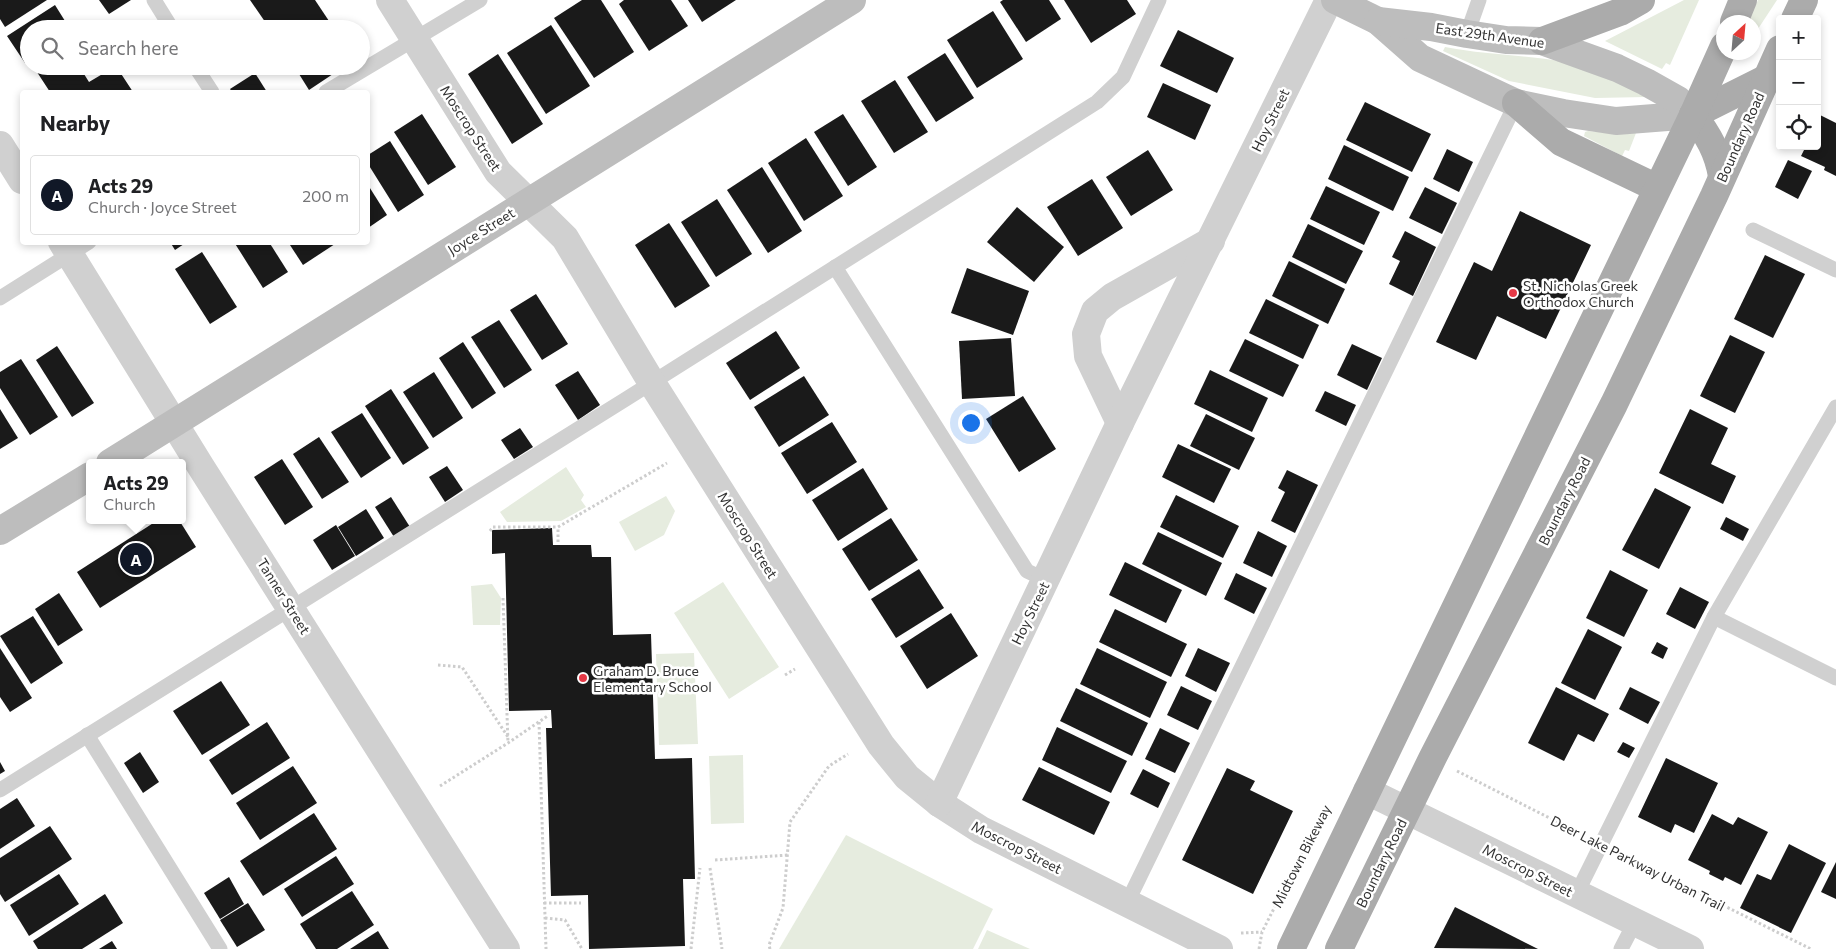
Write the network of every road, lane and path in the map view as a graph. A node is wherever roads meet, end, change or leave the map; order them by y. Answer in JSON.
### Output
{"nodes":[{"id":1,"x":154,"y":0,"type":"edge"},
{"id":2,"x":390,"y":0,"type":"edge"},
{"id":3,"x":480,"y":0,"type":"edge"},
{"id":4,"x":1158,"y":0,"type":"edge"},
{"id":5,"x":1329,"y":0,"type":"edge"},
{"id":6,"x":1334,"y":0,"type":"edge"},
{"id":7,"x":1479,"y":0,"type":"edge"},
{"id":8,"x":1641,"y":0,"type":"edge"},
{"id":9,"x":1743,"y":0,"type":"edge"},
{"id":10,"x":1804,"y":0,"type":"edge"},
{"id":11,"x":845,"y":2,"type":"edge"},
{"id":12,"x":1737,"y":15,"type":"edge"},
{"id":13,"x":1797,"y":15,"type":"edge"},
{"id":14,"x":166,"y":20,"type":"edge"},
{"id":15,"x":1378,"y":21,"type":"junction"},
{"id":16,"x":1467,"y":34,"type":"junction"},
{"id":17,"x":413,"y":39,"type":"junction"},
{"id":18,"x":1542,"y":41,"type":"junction"},
{"id":19,"x":1776,"y":57,"type":"edge"},
{"id":20,"x":1718,"y":60,"type":"edge"},
{"id":21,"x":370,"y":65,"type":"edge"},
{"id":22,"x":201,"y":75,"type":"edge"},
{"id":23,"x":354,"y":75,"type":"edge"},
{"id":24,"x":1765,"y":79,"type":"junction"},
{"id":25,"x":211,"y":90,"type":"edge"},
{"id":26,"x":329,"y":90,"type":"edge"},
{"id":27,"x":1516,"y":103,"type":"junction"},
{"id":28,"x":1693,"y":115,"type":"junction"},
{"id":29,"x":0,"y":145,"type":"edge"},
{"id":30,"x":1722,"y":176,"type":"junction"},
{"id":31,"x":20,"y":177,"type":"edge"},
{"id":32,"x":1657,"y":188,"type":"junction"},
{"id":33,"x":528,"y":202,"type":"junction"},
{"id":34,"x":1753,"y":230,"type":"dead end"},
{"id":35,"x":1211,"y":241,"type":"junction"},
{"id":36,"x":74,"y":247,"type":"edge"},
{"id":37,"x":835,"y":267,"type":"junction"},
{"id":38,"x":1836,"y":270,"type":"edge"},
{"id":39,"x":0,"y":298,"type":"edge"},
{"id":40,"x":652,"y":383,"type":"junction"},
{"id":41,"x":1836,"y":407,"type":"edge"},
{"id":42,"x":174,"y":422,"type":"junction"},
{"id":43,"x":1120,"y":423,"type":"junction"},
{"id":44,"x":116,"y":459,"type":"edge"},
{"id":45,"x":666,"y":464,"type":"dead end"},
{"id":46,"x":86,"y":478,"type":"edge"},
{"id":47,"x":558,"y":527,"type":"junction"},
{"id":48,"x":0,"y":531,"type":"edge"},
{"id":49,"x":490,"y":531,"type":"dead end"},
{"id":50,"x":558,"y":542,"type":"dead end"},
{"id":51,"x":1046,"y":580,"type":"junction"},
{"id":52,"x":503,"y":598,"type":"dead end"},
{"id":53,"x":292,"y":608,"type":"junction"},
{"id":54,"x":1714,"y":617,"type":"junction"},
{"id":55,"x":438,"y":665,"type":"dead end"},
{"id":56,"x":795,"y":669,"type":"dead end"},
{"id":57,"x":785,"y":675,"type":"dead end"},
{"id":58,"x":1836,"y":678,"type":"edge"},
{"id":59,"x":549,"y":715,"type":"dead end"},
{"id":60,"x":539,"y":722,"type":"junction"},
{"id":61,"x":87,"y":735,"type":"junction"},
{"id":62,"x":508,"y":737,"type":"junction"},
{"id":63,"x":508,"y":743,"type":"junction"},
{"id":64,"x":848,"y":754,"type":"dead end"},
{"id":65,"x":1465,"y":776,"type":"dead end"},
{"id":66,"x":440,"y":786,"type":"dead end"},
{"id":67,"x":0,"y":790,"type":"edge"},
{"id":68,"x":1367,"y":791,"type":"junction"},
{"id":69,"x":939,"y":803,"type":"junction"},
{"id":70,"x":1408,"y":810,"type":"junction"},
{"id":71,"x":1319,"y":819,"type":"dead end"},
{"id":72,"x":1602,"y":844,"type":"junction"},
{"id":73,"x":788,"y":855,"type":"junction"},
{"id":74,"x":715,"y":860,"type":"dead end"},
{"id":75,"x":700,"y":868,"type":"dead end"},
{"id":76,"x":710,"y":868,"type":"dead end"},
{"id":77,"x":1576,"y":894,"type":"junction"},
{"id":78,"x":544,"y":903,"type":"junction"},
{"id":79,"x":581,"y":903,"type":"dead end"},
{"id":80,"x":1127,"y":903,"type":"junction"},
{"id":81,"x":545,"y":918,"type":"junction"},
{"id":82,"x":1635,"y":922,"type":"junction"},
{"id":83,"x":220,"y":949,"type":"edge"},
{"id":84,"x":506,"y":949,"type":"edge"},
{"id":85,"x":546,"y":949,"type":"edge"},
{"id":86,"x":582,"y":949,"type":"edge"},
{"id":87,"x":690,"y":949,"type":"edge"},
{"id":88,"x":722,"y":949,"type":"edge"},
{"id":89,"x":770,"y":949,"type":"edge"},
{"id":90,"x":1219,"y":949,"type":"edge"},
{"id":91,"x":1259,"y":949,"type":"edge"},
{"id":92,"x":1291,"y":949,"type":"edge"},
{"id":93,"x":1339,"y":949,"type":"edge"},
{"id":94,"x":1621,"y":949,"type":"edge"},
{"id":95,"x":1690,"y":949,"type":"edge"},
{"id":96,"x":1812,"y":949,"type":"edge"}],
"edges":[{"from":1,"to":14,"type":"lane"},
{"from":2,"to":17,"type":"street","name":"Moscrop Street"},
{"from":3,"to":17,"type":"lane"},
{"from":4,"to":37,"type":"lane"},
{"from":5,"to":35,"type":"street","name":"Hoy Street"},
{"from":6,"to":15,"type":"main road","name":"East 29th Avenue"},
{"from":7,"to":16,"type":"lane"},
{"from":8,"to":18,"type":"main road"},
{"from":9,"to":12,"type":"main road"},
{"from":10,"to":13,"type":"main road"},
{"from":11,"to":33,"type":"main road","name":"Joyce Street"},
{"from":15,"to":16,"type":"main road","name":"East 29th Avenue"},
{"from":15,"to":27,"type":"main road","name":"East 29th Avenue"},
{"from":16,"to":18,"type":"main road","name":"East 29th Avenue"},
{"from":17,"to":21,"type":"lane"},
{"from":17,"to":33,"type":"street","name":"Moscrop Street"},
{"from":18,"to":28,"type":"main road","name":"East 29th Avenue"},
{"from":19,"to":24,"type":"main road","name":"Boundary Road"},
{"from":20,"to":28,"type":"main road"},
{"from":22,"to":25,"type":"lane"},
{"from":23,"to":26,"type":"lane"},
{"from":24,"to":28,"type":"main road"},
{"from":24,"to":30,"type":"main road","name":"Boundary Road"},
{"from":27,"to":28,"type":"main road","name":"East 29th Avenue"},
{"from":27,"to":32,"type":"main road"},
{"from":27,"to":80,"type":"lane"},
{"from":28,"to":30,"type":"main road"},
{"from":28,"to":32,"type":"main road"},
{"from":29,"to":31,"type":"street"},
{"from":30,"to":70,"type":"main road","name":"Boundary Road"},
{"from":32,"to":68,"type":"main road"},
{"from":33,"to":40,"type":"street","name":"Moscrop Street"},
{"from":33,"to":42,"type":"main road","name":"Joyce Street"},
{"from":34,"to":38,"type":"lane"},
{"from":35,"to":43,"type":"street","name":"Hoy Street"},
{"from":35,"to":43,"type":"street"},
{"from":36,"to":39,"type":"lane"},
{"from":36,"to":42,"type":"street","name":"Tanner Street"},
{"from":37,"to":40,"type":"lane"},
{"from":37,"to":51,"type":"lane"},
{"from":40,"to":53,"type":"lane"},
{"from":40,"to":69,"type":"street","name":"Moscrop Street"},
{"from":41,"to":54,"type":"lane"},
{"from":42,"to":44,"type":"main road","name":"Joyce Street"},
{"from":42,"to":53,"type":"street","name":"Tanner Street"},
{"from":43,"to":51,"type":"street","name":"Hoy Street"},
{"from":45,"to":47,"type":"path"},
{"from":46,"to":48,"type":"main road"},
{"from":47,"to":49,"type":"path"},
{"from":47,"to":50,"type":"path"},
{"from":51,"to":69,"type":"street","name":"Hoy Street"},
{"from":52,"to":62,"type":"path"},
{"from":53,"to":61,"type":"lane"},
{"from":53,"to":84,"type":"street","name":"Tanner Street"},
{"from":54,"to":58,"type":"lane"},
{"from":54,"to":72,"type":"lane"},
{"from":55,"to":62,"type":"path"},
{"from":56,"to":57,"type":"path"},
{"from":59,"to":60,"type":"path"},
{"from":60,"to":63,"type":"path"},
{"from":60,"to":78,"type":"path"},
{"from":61,"to":67,"type":"lane"},
{"from":61,"to":83,"type":"lane"},
{"from":62,"to":63,"type":"path"},
{"from":63,"to":66,"type":"path"},
{"from":64,"to":73,"type":"path"},
{"from":65,"to":72,"type":"path","name":"Deer Lake Parkway Urban Trail"},
{"from":68,"to":70,"type":"street","name":"Moscrop Street"},
{"from":68,"to":92,"type":"main road"},
{"from":69,"to":80,"type":"street","name":"Moscrop Street"},
{"from":70,"to":77,"type":"street","name":"Moscrop Street"},
{"from":70,"to":93,"type":"main road","name":"Boundary Road"},
{"from":71,"to":91,"type":"path","name":"Midtown Bikeway"},
{"from":72,"to":77,"type":"lane"},
{"from":72,"to":96,"type":"path","name":"Deer Lake Parkway Urban Trail"},
{"from":73,"to":74,"type":"path"},
{"from":73,"to":89,"type":"path"},
{"from":75,"to":87,"type":"path"},
{"from":76,"to":88,"type":"path"},
{"from":77,"to":82,"type":"street","name":"Moscrop Street"},
{"from":78,"to":79,"type":"path"},
{"from":78,"to":81,"type":"path"},
{"from":80,"to":90,"type":"street","name":"Moscrop Street"},
{"from":81,"to":85,"type":"path"},
{"from":81,"to":86,"type":"path"},
{"from":82,"to":94,"type":"lane"},
{"from":82,"to":95,"type":"street","name":"Moscrop Street"}]}
